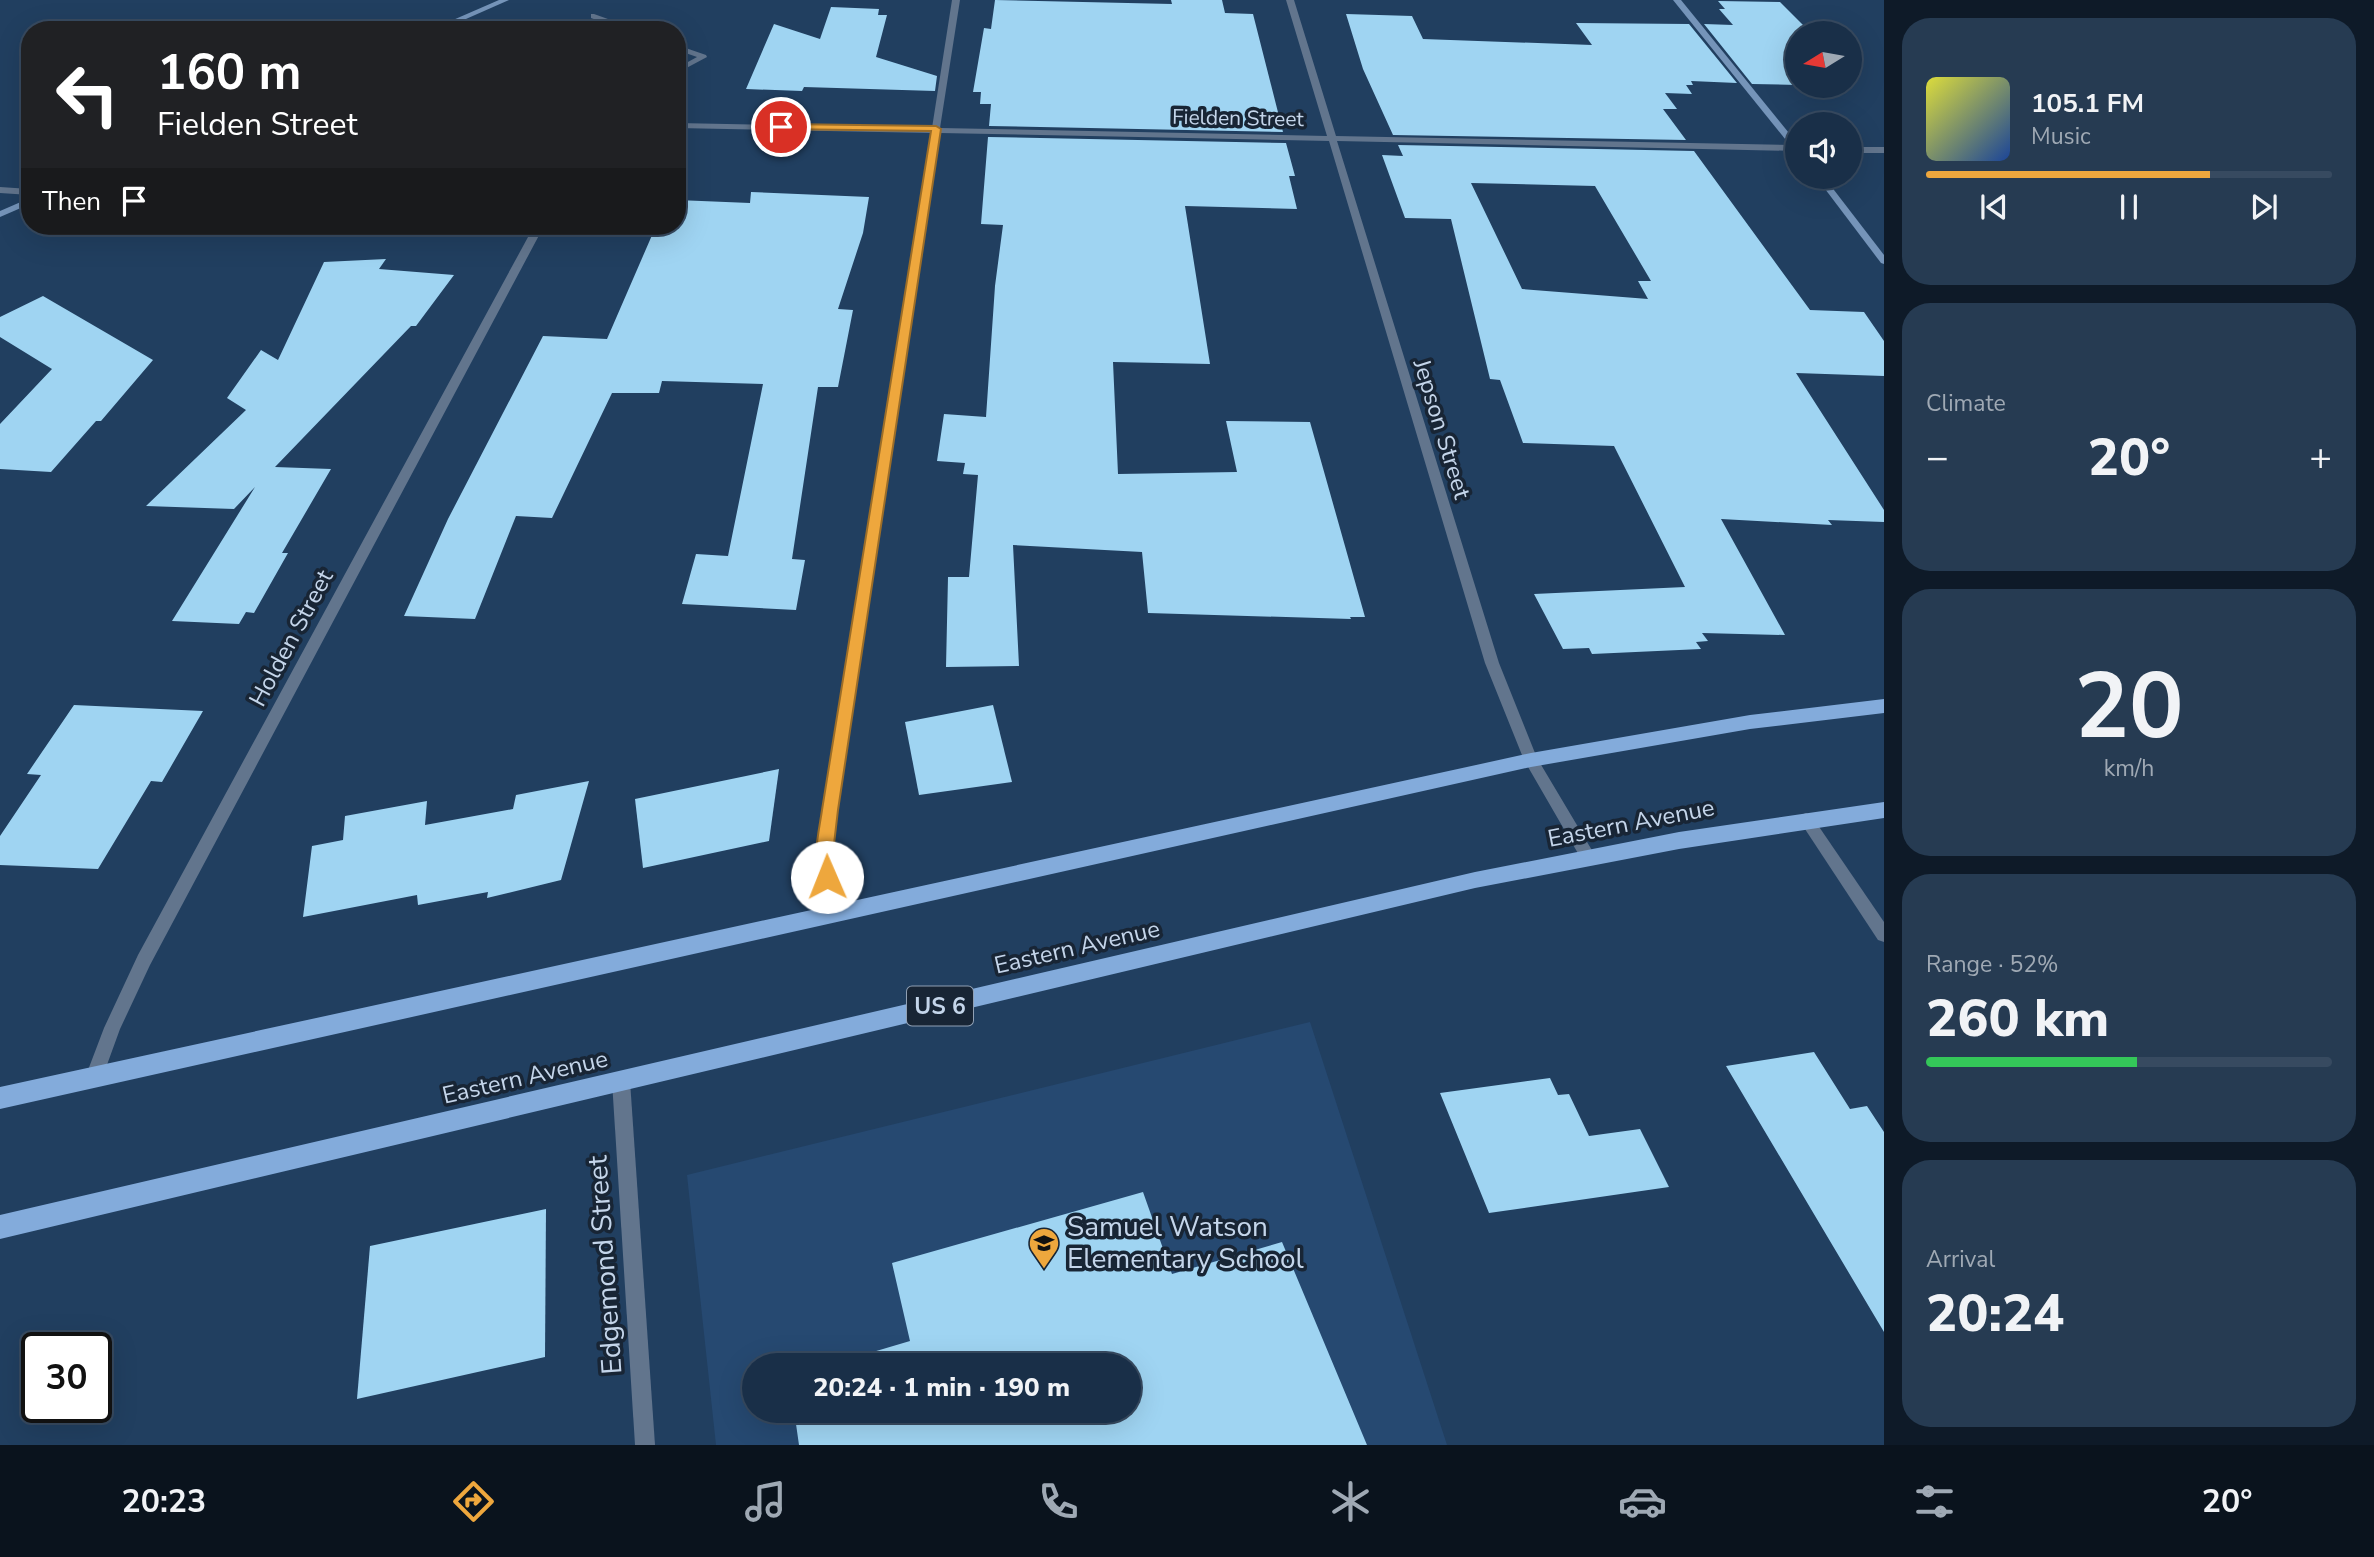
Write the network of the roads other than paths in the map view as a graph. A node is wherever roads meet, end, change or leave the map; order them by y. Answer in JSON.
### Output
{"nodes":[{"id":1,"x":505,"y":0,"type":"edge"},
{"id":2,"x":957,"y":0,"type":"edge"},
{"id":3,"x":1290,"y":0,"type":"edge"},
{"id":4,"x":1676,"y":0,"type":"edge"},
{"id":5,"x":594,"y":16,"type":"dead end"},
{"id":6,"x":455,"y":21,"type":"edge"},
{"id":7,"x":607,"y":21,"type":"edge"},
{"id":8,"x":686,"y":50,"type":"edge"},
{"id":9,"x":686,"y":66,"type":"edge"},
{"id":10,"x":686,"y":125,"type":"edge"},
{"id":11,"x":936,"y":129,"type":"junction"},
{"id":12,"x":1785,"y":133,"type":"edge"},
{"id":13,"x":1332,"y":137,"type":"junction"},
{"id":14,"x":1785,"y":148,"type":"edge"},
{"id":15,"x":1862,"y":149,"type":"edge"},
{"id":16,"x":1884,"y":150,"type":"edge"},
{"id":17,"x":1829,"y":189,"type":"edge"},
{"id":18,"x":0,"y":190,"type":"edge"},
{"id":19,"x":21,"y":191,"type":"edge"},
{"id":20,"x":21,"y":205,"type":"edge"},
{"id":21,"x":0,"y":214,"type":"edge"},
{"id":22,"x":534,"y":235,"type":"edge"},
{"id":23,"x":1884,"y":261,"type":"edge"},
{"id":24,"x":1884,"y":706,"type":"edge"},
{"id":25,"x":1531,"y":760,"type":"junction"},
{"id":26,"x":1884,"y":810,"type":"edge"},
{"id":27,"x":1806,"y":819,"type":"junction"},
{"id":28,"x":1588,"y":856,"type":"junction"},
{"id":29,"x":831,"y":913,"type":"junction"},
{"id":30,"x":1884,"y":935,"type":"edge"},
{"id":31,"x":94,"y":1078,"type":"junction"},
{"id":32,"x":621,"y":1081,"type":"junction"},
{"id":33,"x":0,"y":1098,"type":"edge"},
{"id":34,"x":0,"y":1227,"type":"edge"},
{"id":35,"x":645,"y":1445,"type":"edge"}],
"edges":[{"from":1,"to":6,"type":"street"},
{"from":2,"to":11,"type":"street"},
{"from":3,"to":13,"type":"street","name":"Jepson Street"},
{"from":4,"to":12,"type":"street"},
{"from":5,"to":7,"type":"street"},
{"from":8,"to":9,"type":"street"},
{"from":10,"to":11,"type":"street","name":"Fielden Street"},
{"from":11,"to":13,"type":"street","name":"Fielden Street"},
{"from":11,"to":29,"type":"street"},
{"from":13,"to":14,"type":"street","name":"Fielden Street"},
{"from":13,"to":25,"type":"street","name":"Jepson Street"},
{"from":15,"to":16,"type":"street"},
{"from":17,"to":23,"type":"street"},
{"from":18,"to":19,"type":"street"},
{"from":20,"to":21,"type":"street"},
{"from":22,"to":31,"type":"street","name":"Holden Street"},
{"from":24,"to":25,"type":"main road"},
{"from":25,"to":28,"type":"street","name":"Jepson Street"},
{"from":25,"to":29,"type":"main road"},
{"from":26,"to":27,"type":"main road","name":"Eastern Avenue","number":"US 6"},
{"from":27,"to":28,"type":"main road","name":"Eastern Avenue","number":"US 6"},
{"from":27,"to":30,"type":"street"},
{"from":28,"to":32,"type":"main road","name":"Eastern Avenue","number":"US 6"},
{"from":29,"to":31,"type":"main road"},
{"from":31,"to":33,"type":"main road"},
{"from":32,"to":34,"type":"main road","name":"Eastern Avenue","number":"US 6"},
{"from":32,"to":35,"type":"street","name":"Edgemond Street"}]}
